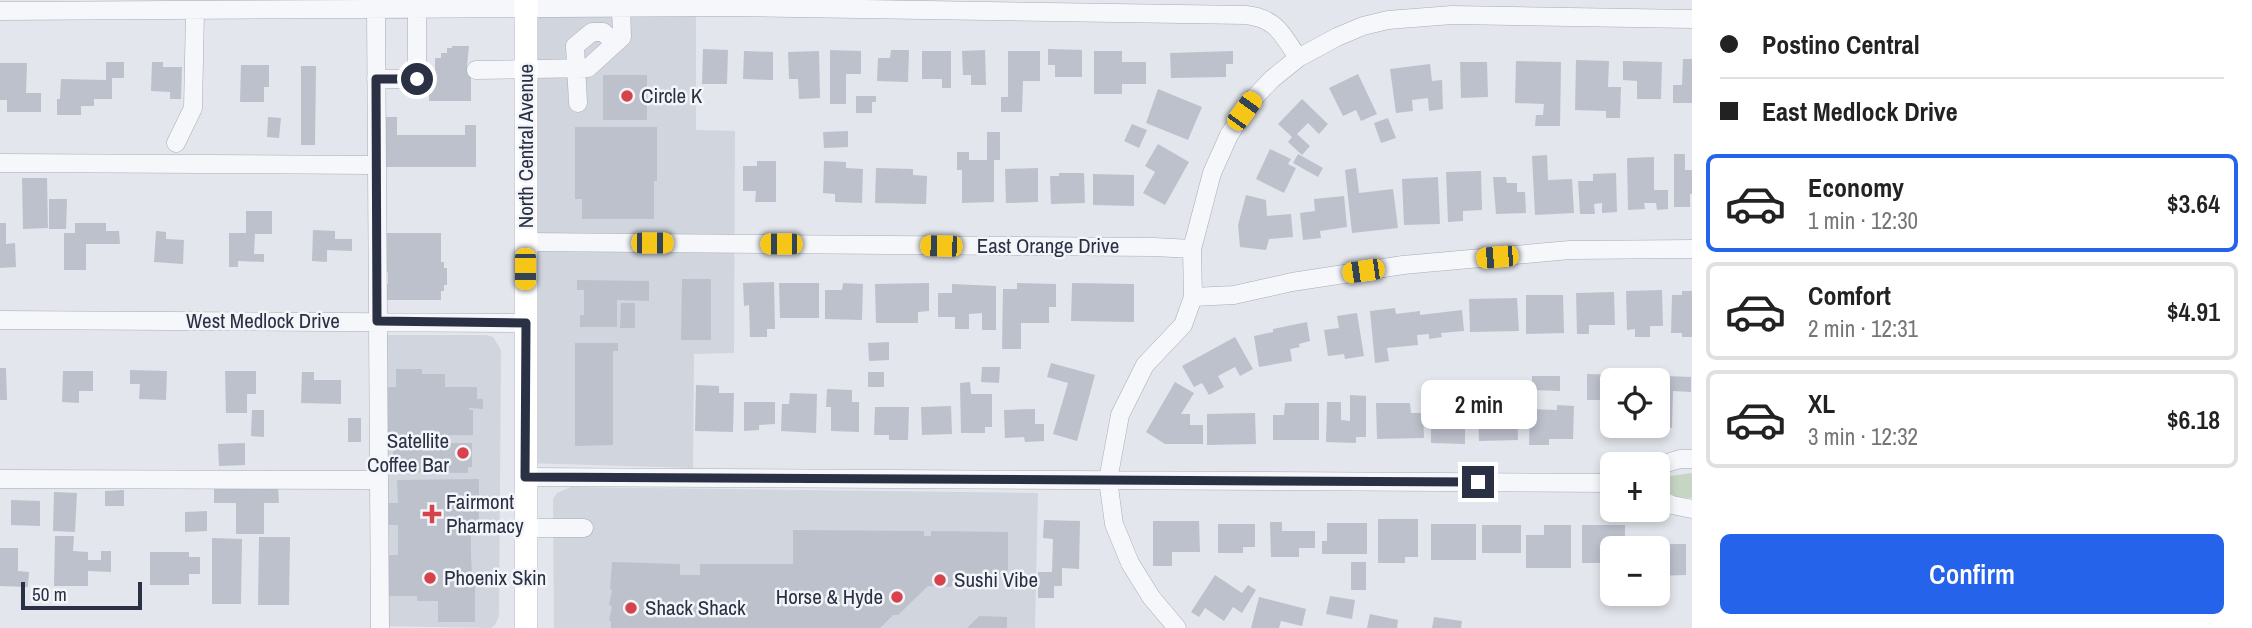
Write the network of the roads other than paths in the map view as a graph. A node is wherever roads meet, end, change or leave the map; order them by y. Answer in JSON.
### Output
{"nodes":[{"id":1,"x":526,"y":4,"type":"edge"},
{"id":2,"x":1180,"y":6,"type":"edge"},
{"id":3,"x":621,"y":7,"type":"junction"},
{"id":4,"x":376,"y":9,"type":"junction"},
{"id":5,"x":418,"y":9,"type":"junction"},
{"id":6,"x":0,"y":11,"type":"edge"},
{"id":7,"x":195,"y":11,"type":"junction"},
{"id":8,"x":1692,"y":19,"type":"edge"},
{"id":9,"x":615,"y":43,"type":"junction"},
{"id":10,"x":1298,"y":58,"type":"junction"},
{"id":11,"x":577,"y":68,"type":"junction"},
{"id":12,"x":476,"y":70,"type":"dead end"},
{"id":13,"x":526,"y":70,"type":"junction"},
{"id":14,"x":376,"y":79,"type":"junction"},
{"id":15,"x":578,"y":103,"type":"dead end"},
{"id":16,"x":176,"y":143,"type":"dead end"},
{"id":17,"x":0,"y":163,"type":"edge"},
{"id":18,"x":376,"y":165,"type":"junction"},
{"id":19,"x":525,"y":242,"type":"junction"},
{"id":20,"x":1192,"y":249,"type":"junction"},
{"id":21,"x":1692,"y":249,"type":"edge"},
{"id":22,"x":1193,"y":297,"type":"junction"},
{"id":23,"x":0,"y":320,"type":"edge"},
{"id":24,"x":377,"y":321,"type":"junction"},
{"id":25,"x":526,"y":323,"type":"junction"},
{"id":26,"x":1692,"y":459,"type":"edge"},
{"id":27,"x":1670,"y":462,"type":"edge"},
{"id":28,"x":525,"y":477,"type":"junction"},
{"id":29,"x":0,"y":479,"type":"edge"},
{"id":30,"x":1108,"y":480,"type":"junction"},
{"id":31,"x":379,"y":481,"type":"junction"},
{"id":32,"x":1600,"y":483,"type":"edge"},
{"id":33,"x":1670,"y":504,"type":"edge"},
{"id":34,"x":1692,"y":509,"type":"edge"},
{"id":35,"x":526,"y":528,"type":"junction"},
{"id":36,"x":584,"y":528,"type":"dead end"},
{"id":37,"x":380,"y":628,"type":"edge"},
{"id":38,"x":526,"y":628,"type":"edge"},
{"id":39,"x":1177,"y":628,"type":"edge"}],
"edges":[{"from":1,"to":3,"type":"street"},
{"from":1,"to":5,"type":"street"},
{"from":1,"to":13,"type":"main road","name":"North Central Avenue"},
{"from":2,"to":3,"type":"street"},
{"from":2,"to":10,"type":"street"},
{"from":3,"to":9,"type":"street"},
{"from":4,"to":5,"type":"street"},
{"from":4,"to":7,"type":"street"},
{"from":4,"to":14,"type":"street"},
{"from":5,"to":14,"type":"street"},
{"from":6,"to":7,"type":"street"},
{"from":7,"to":16,"type":"street"},
{"from":8,"to":10,"type":"street"},
{"from":9,"to":11,"type":"street"},
{"from":9,"to":11,"type":"street"},
{"from":10,"to":20,"type":"street"},
{"from":11,"to":13,"type":"street"},
{"from":11,"to":15,"type":"street"},
{"from":12,"to":13,"type":"street"},
{"from":13,"to":19,"type":"main road","name":"North Central Avenue"},
{"from":14,"to":18,"type":"street"},
{"from":17,"to":18,"type":"street"},
{"from":18,"to":24,"type":"street"},
{"from":19,"to":20,"type":"street","name":"East Orange Drive"},
{"from":19,"to":25,"type":"main road","name":"North Central Avenue"},
{"from":20,"to":22,"type":"street"},
{"from":21,"to":22,"type":"street"},
{"from":22,"to":30,"type":"street"},
{"from":23,"to":24,"type":"street","name":"West Medlock Drive"},
{"from":24,"to":25,"type":"street","name":"West Medlock Drive"},
{"from":24,"to":31,"type":"street"},
{"from":25,"to":28,"type":"main road","name":"North Central Avenue"},
{"from":26,"to":27,"type":"street"},
{"from":28,"to":30,"type":"street"},
{"from":28,"to":35,"type":"main road","name":"North Central Avenue"},
{"from":29,"to":31,"type":"street"},
{"from":30,"to":32,"type":"street"},
{"from":30,"to":39,"type":"street"},
{"from":31,"to":37,"type":"street"},
{"from":33,"to":34,"type":"street"},
{"from":35,"to":36,"type":"street"},
{"from":35,"to":38,"type":"main road","name":"North Central Avenue"}]}
